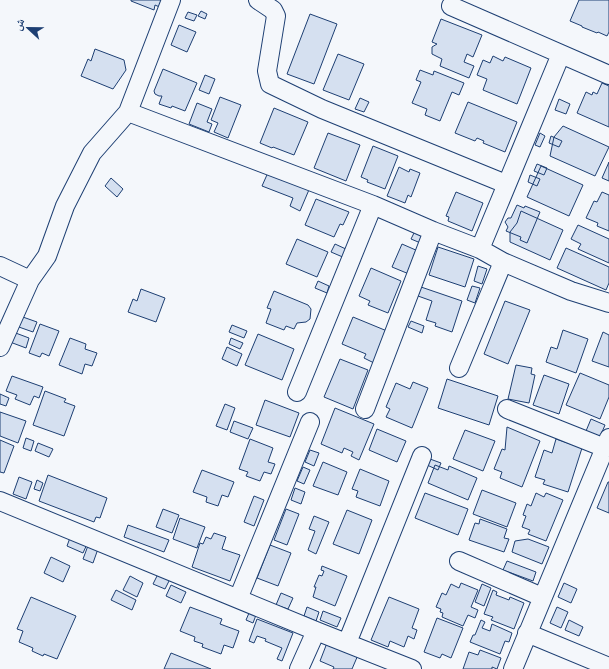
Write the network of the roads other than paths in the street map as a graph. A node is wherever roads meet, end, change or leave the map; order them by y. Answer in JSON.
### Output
{"nodes":[{"id":1,"x":171,"y":0,"type":"edge"},
{"id":2,"x":258,"y":0,"type":"edge"},
{"id":3,"x":451,"y":6,"type":"dead end"},
{"id":4,"x":561,"y":54,"type":"junction"},
{"id":5,"x":609,"y":75,"type":"edge"},
{"id":6,"x":128,"y":112,"type":"junction"},
{"id":7,"x":506,"y":184,"type":"junction"},
{"id":8,"x":373,"y":206,"type":"junction"},
{"id":9,"x":433,"y":231,"type":"junction"},
{"id":10,"x":480,"y":249,"type":"junction"},
{"id":11,"x":503,"y":262,"type":"junction"},
{"id":12,"x":0,"y":266,"type":"edge"},
{"id":13,"x":30,"y":280,"type":"junction"},
{"id":14,"x":609,"y":303,"type":"edge"},
{"id":15,"x":0,"y":347,"type":"edge"},
{"id":16,"x":459,"y":368,"type":"dead end"},
{"id":17,"x":297,"y":392,"type":"dead end"},
{"id":18,"x":365,"y":409,"type":"dead end"},
{"id":19,"x":507,"y":409,"type":"dead end"},
{"id":20,"x":310,"y":422,"type":"dead end"},
{"id":21,"x":607,"y":443,"type":"edge"},
{"id":22,"x":422,"y":456,"type":"dead end"},
{"id":23,"x":0,"y":501,"type":"edge"},
{"id":24,"x":459,"y":561,"type":"dead end"},
{"id":25,"x":542,"y":597,"type":"junction"},
{"id":26,"x":238,"y":599,"type":"junction"},
{"id":27,"x":316,"y":632,"type":"junction"},
{"id":28,"x":527,"y":633,"type":"junction"},
{"id":29,"x":346,"y":643,"type":"junction"},
{"id":30,"x":609,"y":667,"type":"edge"},
{"id":31,"x":299,"y":669,"type":"edge"},
{"id":32,"x":412,"y":669,"type":"edge"},
{"id":33,"x":513,"y":669,"type":"edge"}],
"edges":[{"from":1,"to":6,"type":"street"},
{"from":2,"to":7,"type":"street"},
{"from":3,"to":4,"type":"street"},
{"from":4,"to":5,"type":"street"},
{"from":4,"to":7,"type":"street"},
{"from":6,"to":8,"type":"street"},
{"from":6,"to":13,"type":"street"},
{"from":7,"to":10,"type":"street"},
{"from":8,"to":9,"type":"street"},
{"from":8,"to":17,"type":"street"},
{"from":9,"to":10,"type":"street"},
{"from":9,"to":18,"type":"street"},
{"from":10,"to":11,"type":"street"},
{"from":11,"to":14,"type":"street"},
{"from":11,"to":16,"type":"street"},
{"from":12,"to":13,"type":"street"},
{"from":13,"to":15,"type":"street"},
{"from":19,"to":21,"type":"street"},
{"from":20,"to":26,"type":"street"},
{"from":21,"to":25,"type":"street"},
{"from":22,"to":29,"type":"street"},
{"from":23,"to":26,"type":"street"},
{"from":24,"to":25,"type":"street"},
{"from":25,"to":28,"type":"street"},
{"from":26,"to":27,"type":"street"},
{"from":27,"to":29,"type":"street"},
{"from":27,"to":31,"type":"street"},
{"from":28,"to":30,"type":"street"},
{"from":28,"to":33,"type":"street"},
{"from":29,"to":32,"type":"street"}]}
